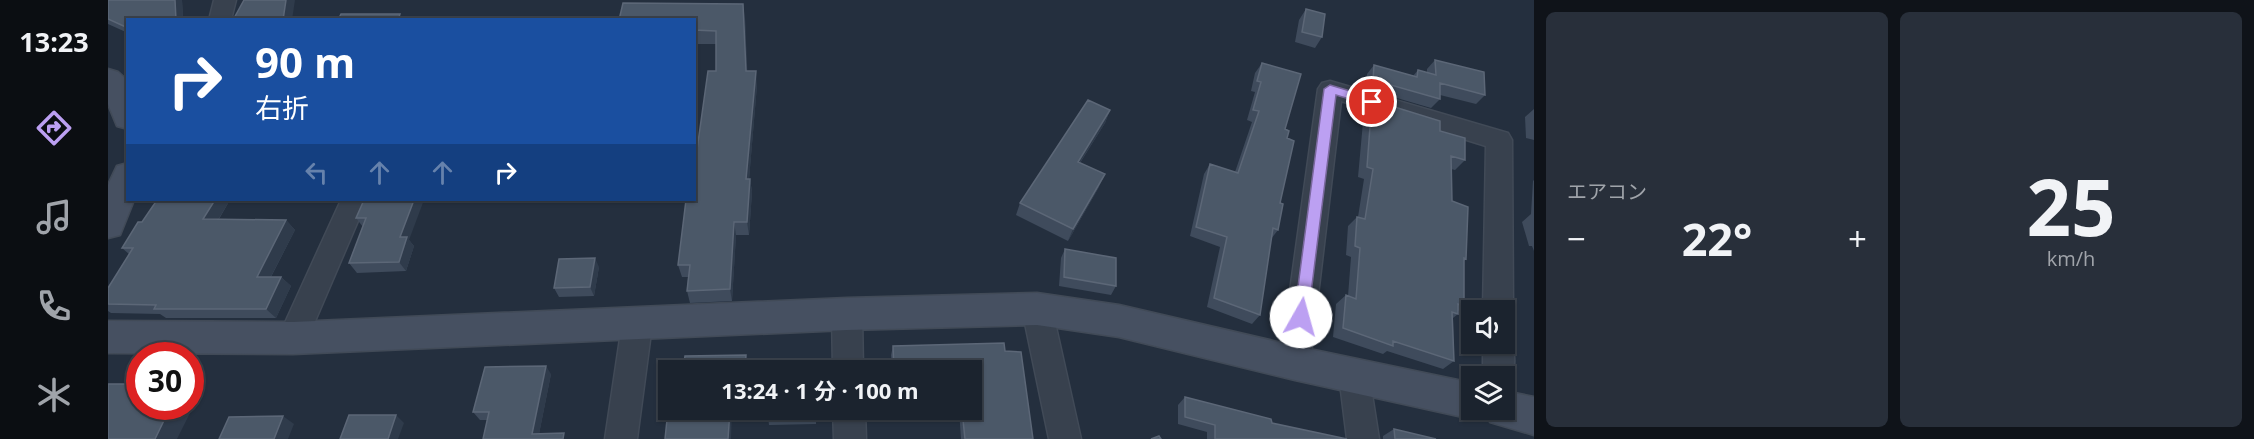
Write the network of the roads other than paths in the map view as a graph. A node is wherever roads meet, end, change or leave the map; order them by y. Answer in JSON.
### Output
{"nodes":[{"id":1,"x":225,"y":0,"type":"edge"},
{"id":2,"x":220,"y":18,"type":"edge"},
{"id":3,"x":108,"y":79,"type":"edge"},
{"id":4,"x":126,"y":110,"type":"edge"},
{"id":5,"x":126,"y":181,"type":"edge"},
{"id":6,"x":354,"y":201,"type":"edge"},
{"id":7,"x":108,"y":225,"type":"edge"},
{"id":8,"x":1498,"y":300,"type":"edge"},
{"id":9,"x":1037,"y":309,"type":"junction"},
{"id":10,"x":848,"y":314,"type":"junction"},
{"id":11,"x":637,"y":325,"type":"junction"},
{"id":12,"x":108,"y":337,"type":"edge"},
{"id":13,"x":293,"y":338,"type":"junction"},
{"id":14,"x":849,"y":360,"type":"edge"},
{"id":15,"x":1295,"y":363,"type":"junction"},
{"id":16,"x":1354,"y":375,"type":"junction"},
{"id":17,"x":1461,"y":399,"type":"edge"},
{"id":18,"x":1515,"y":412,"type":"edge"},
{"id":19,"x":1534,"y":416,"type":"edge"},
{"id":20,"x":849,"y":420,"type":"edge"},
{"id":21,"x":621,"y":439,"type":"edge"},
{"id":22,"x":850,"y":439,"type":"edge"},
{"id":23,"x":1065,"y":439,"type":"edge"},
{"id":24,"x":1363,"y":439,"type":"edge"}],
"edges":[{"from":1,"to":2,"type":"street"},
{"from":3,"to":4,"type":"street"},
{"from":5,"to":7,"type":"street"},
{"from":6,"to":13,"type":"street"},
{"from":8,"to":15,"type":"street"},
{"from":9,"to":10,"type":"street"},
{"from":9,"to":15,"type":"street"},
{"from":9,"to":23,"type":"street"},
{"from":10,"to":11,"type":"street"},
{"from":10,"to":14,"type":"street"},
{"from":11,"to":13,"type":"street"},
{"from":11,"to":21,"type":"street"},
{"from":12,"to":13,"type":"street"},
{"from":15,"to":16,"type":"street"},
{"from":16,"to":17,"type":"street"},
{"from":16,"to":24,"type":"street"},
{"from":18,"to":19,"type":"street"},
{"from":20,"to":22,"type":"street"}]}
